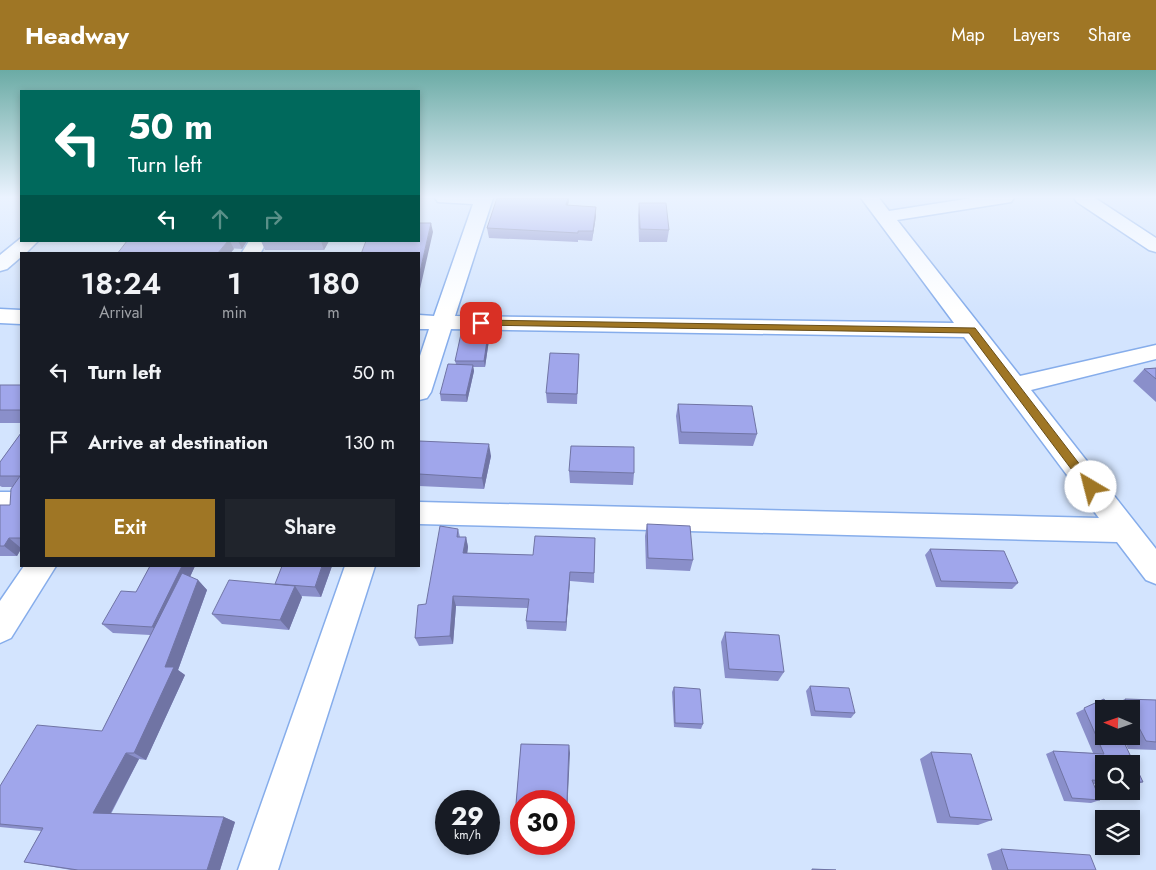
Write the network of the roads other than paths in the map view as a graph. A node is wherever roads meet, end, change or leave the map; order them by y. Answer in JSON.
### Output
{"nodes":[{"id":1,"x":471,"y":235,"type":"edge"},
{"id":2,"x":898,"y":235,"type":"edge"},
{"id":3,"x":1140,"y":235,"type":"edge"},
{"id":4,"x":27,"y":242,"type":"edge"},
{"id":5,"x":1156,"y":246,"type":"edge"},
{"id":6,"x":0,"y":265,"type":"edge"},
{"id":7,"x":0,"y":316,"type":"edge"},
{"id":8,"x":20,"y":317,"type":"edge"},
{"id":9,"x":420,"y":322,"type":"edge"},
{"id":10,"x":442,"y":323,"type":"junction"},
{"id":11,"x":971,"y":330,"type":"junction"},
{"id":12,"x":1156,"y":352,"type":"edge"},
{"id":13,"x":1014,"y":386,"type":"junction"},
{"id":14,"x":420,"y":389,"type":"edge"},
{"id":15,"x":0,"y":503,"type":"edge"},
{"id":16,"x":20,"y":503,"type":"edge"},
{"id":17,"x":420,"y":513,"type":"edge"},
{"id":18,"x":1124,"y":530,"type":"junction"},
{"id":19,"x":40,"y":567,"type":"edge"},
{"id":20,"x":360,"y":567,"type":"edge"},
{"id":21,"x":1156,"y":572,"type":"edge"},
{"id":22,"x":0,"y":628,"type":"edge"},
{"id":23,"x":258,"y":870,"type":"edge"}],
"edges":[{"from":1,"to":10,"type":"street"},
{"from":2,"to":11,"type":"street"},
{"from":3,"to":5,"type":"street"},
{"from":4,"to":6,"type":"street"},
{"from":7,"to":8,"type":"street"},
{"from":9,"to":10,"type":"street"},
{"from":10,"to":11,"type":"street"},
{"from":10,"to":14,"type":"street"},
{"from":11,"to":13,"type":"street"},
{"from":12,"to":13,"type":"street"},
{"from":13,"to":18,"type":"street"},
{"from":15,"to":16,"type":"street"},
{"from":17,"to":18,"type":"street"},
{"from":18,"to":21,"type":"street"},
{"from":19,"to":22,"type":"street"},
{"from":20,"to":23,"type":"street"}]}
